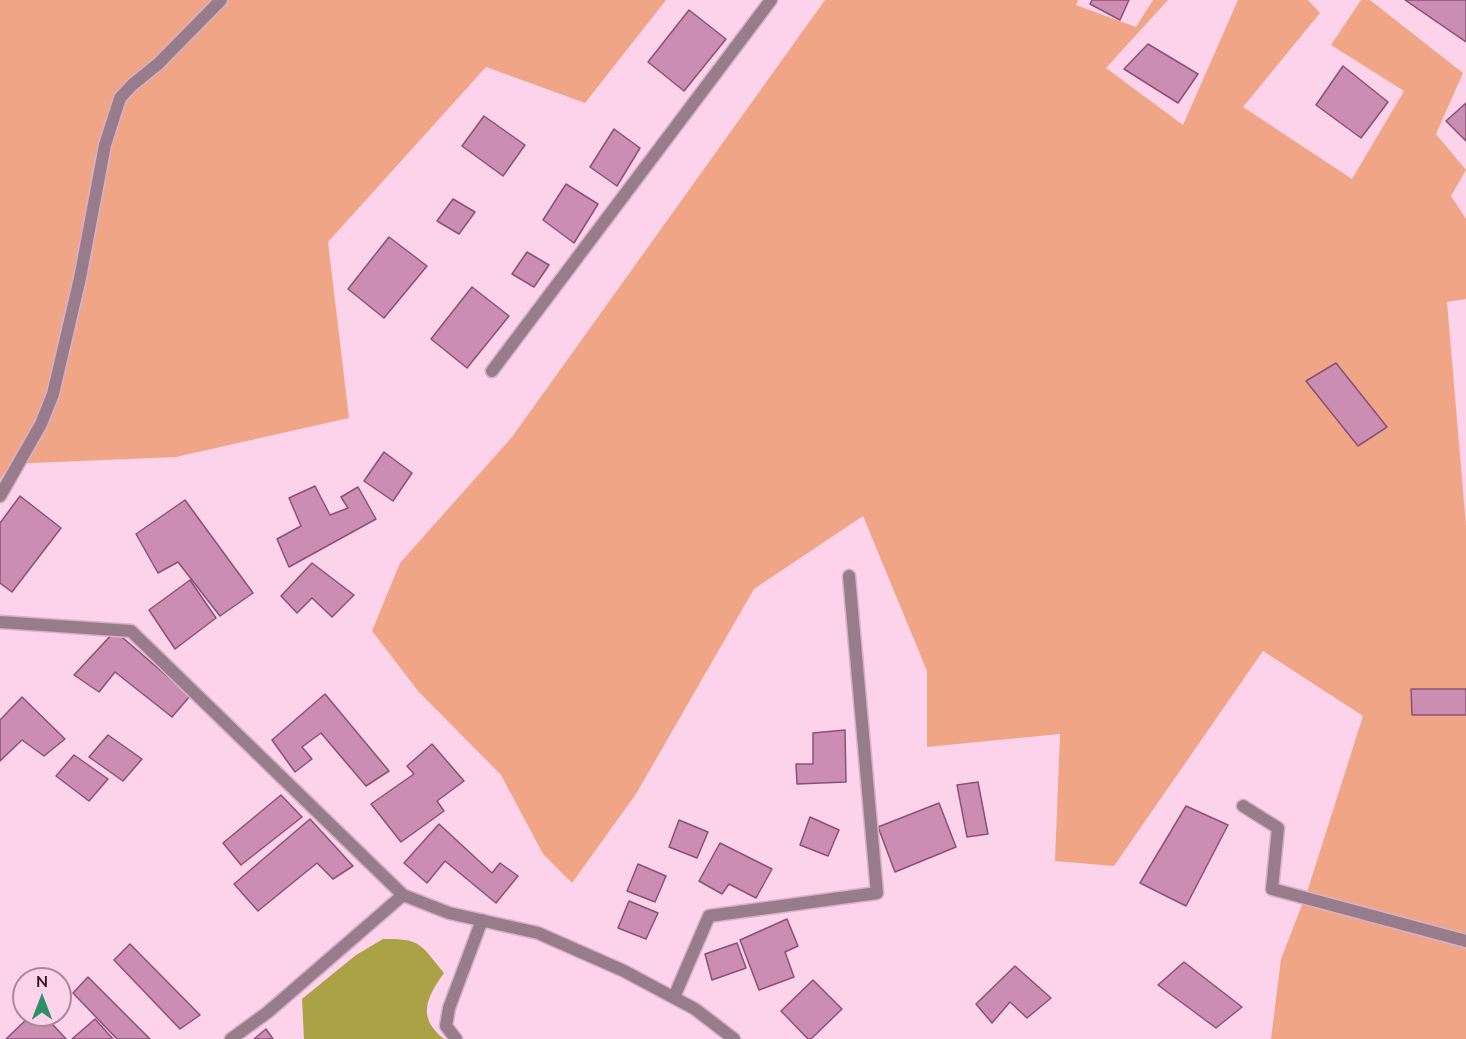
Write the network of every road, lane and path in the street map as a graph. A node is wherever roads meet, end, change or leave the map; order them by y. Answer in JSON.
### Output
{"nodes":[{"id":1,"x":221,"y":0,"type":"edge"},
{"id":2,"x":771,"y":0,"type":"edge"},
{"id":3,"x":492,"y":371,"type":"dead end"},
{"id":4,"x":0,"y":496,"type":"edge"},
{"id":5,"x":849,"y":576,"type":"dead end"},
{"id":6,"x":0,"y":622,"type":"edge"},
{"id":7,"x":1243,"y":806,"type":"dead end"},
{"id":8,"x":403,"y":895,"type":"junction"},
{"id":9,"x":482,"y":920,"type":"junction"},
{"id":10,"x":1466,"y":941,"type":"edge"},
{"id":11,"x":674,"y":998,"type":"junction"},
{"id":12,"x":231,"y":1039,"type":"edge"},
{"id":13,"x":456,"y":1039,"type":"edge"},
{"id":14,"x":734,"y":1039,"type":"edge"}],
"edges":[{"from":1,"to":4,"type":"street"},
{"from":2,"to":3,"type":"street"},
{"from":5,"to":11,"type":"street"},
{"from":6,"to":8,"type":"street"},
{"from":7,"to":10,"type":"street"},
{"from":8,"to":9,"type":"street"},
{"from":8,"to":12,"type":"street"},
{"from":9,"to":11,"type":"street"},
{"from":9,"to":13,"type":"street"},
{"from":11,"to":14,"type":"street"}]}
